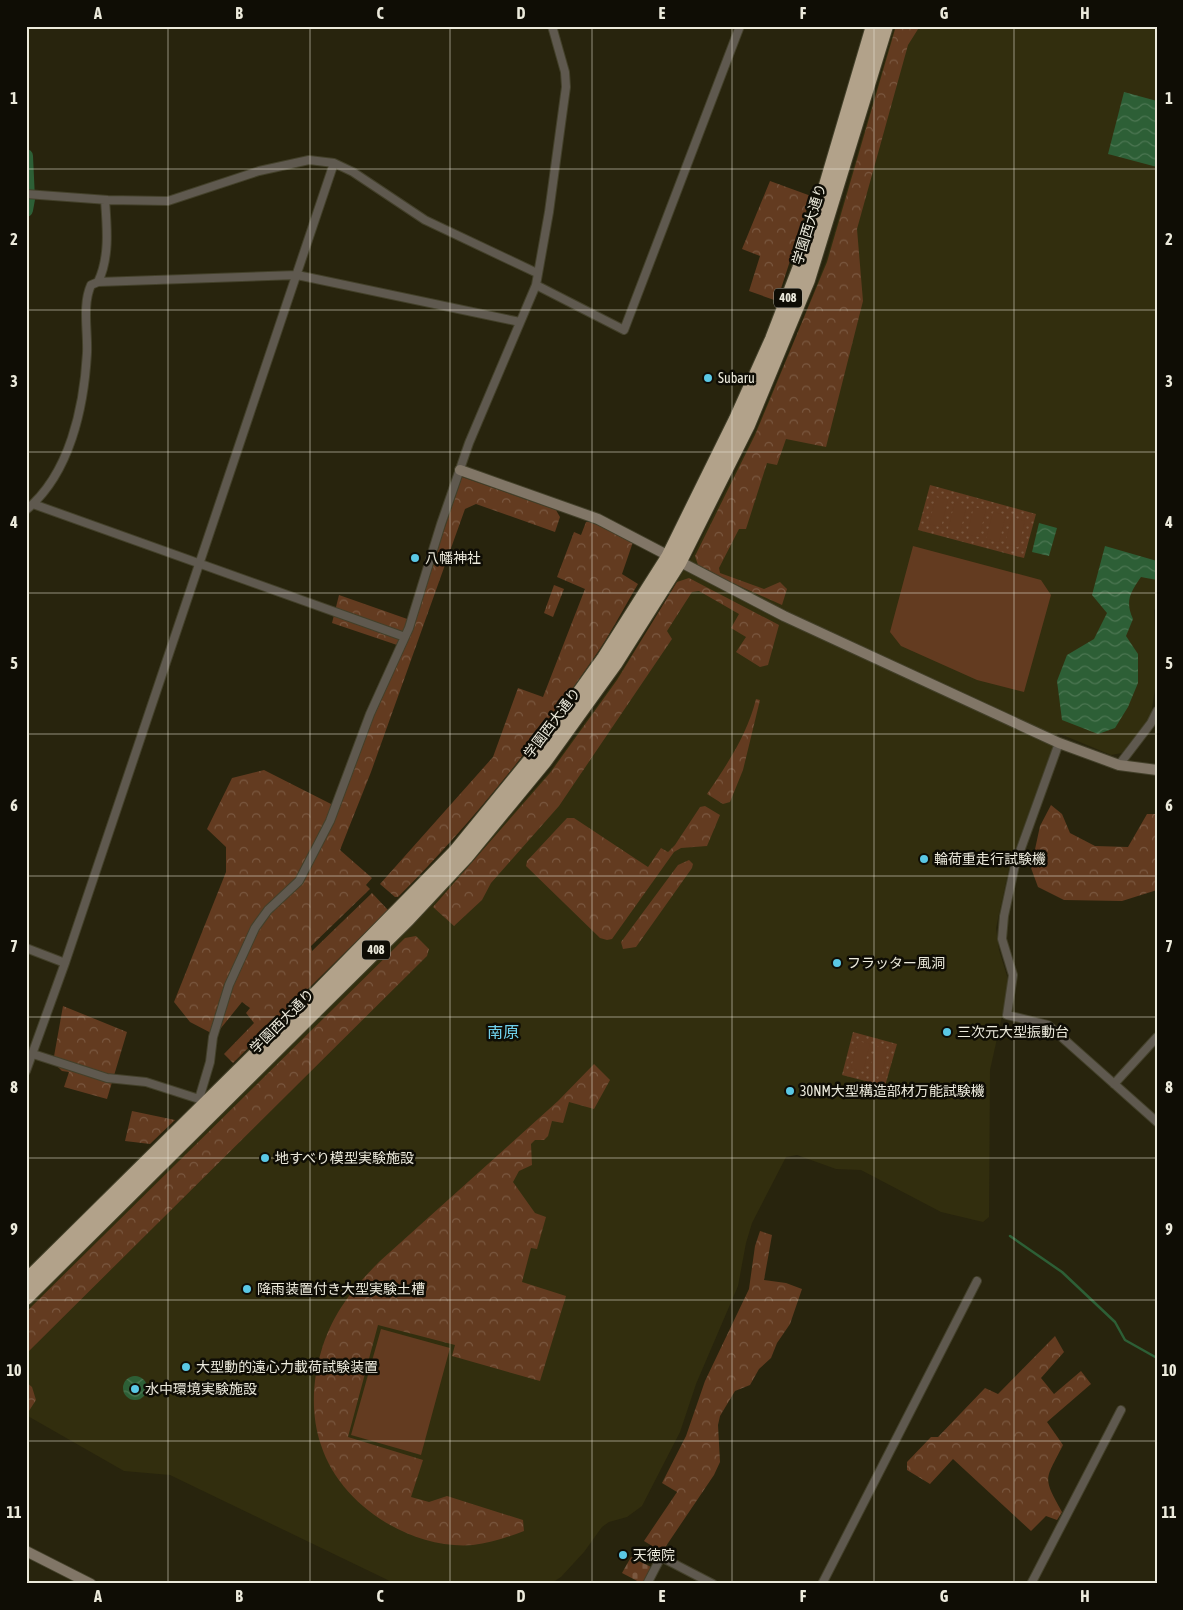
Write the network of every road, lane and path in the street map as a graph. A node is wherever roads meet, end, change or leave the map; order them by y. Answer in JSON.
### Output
{"nodes":[{"id":1,"x":552,"y":26,"type":"edge"},
{"id":2,"x":740,"y":26,"type":"edge"},
{"id":3,"x":872,"y":26,"type":"edge"},
{"id":4,"x":886,"y":26,"type":"edge"},
{"id":5,"x":334,"y":163,"type":"junction"},
{"id":6,"x":29,"y":195,"type":"edge"},
{"id":7,"x":105,"y":200,"type":"junction"},
{"id":8,"x":537,"y":273,"type":"junction"},
{"id":9,"x":297,"y":275,"type":"junction"},
{"id":10,"x":98,"y":282,"type":"junction"},
{"id":11,"x":536,"y":285,"type":"junction"},
{"id":12,"x":520,"y":322,"type":"junction"},
{"id":13,"x":775,"y":346,"type":"junction"},
{"id":14,"x":460,"y":470,"type":"junction"},
{"id":15,"x":33,"y":504,"type":"junction"},
{"id":16,"x":26,"y":510,"type":"edge"},
{"id":17,"x":674,"y":560,"type":"junction"},
{"id":18,"x":199,"y":562,"type":"junction"},
{"id":19,"x":405,"y":637,"type":"junction"},
{"id":20,"x":1157,"y":711,"type":"edge"},
{"id":21,"x":1059,"y":743,"type":"junction"},
{"id":22,"x":1119,"y":765,"type":"junction"},
{"id":23,"x":1157,"y":770,"type":"edge"},
{"id":24,"x":26,"y":948,"type":"edge"},
{"id":25,"x":65,"y":963,"type":"junction"},
{"id":26,"x":1157,"y":1037,"type":"edge"},
{"id":27,"x":32,"y":1054,"type":"junction"},
{"id":28,"x":26,"y":1071,"type":"edge"},
{"id":29,"x":1114,"y":1084,"type":"junction"},
{"id":30,"x":201,"y":1102,"type":"junction"},
{"id":31,"x":1157,"y":1122,"type":"edge"},
{"id":32,"x":26,"y":1281,"type":"edge"},
{"id":33,"x":977,"y":1281,"type":"dead end"},
{"id":34,"x":26,"y":1298,"type":"edge"},
{"id":35,"x":1121,"y":1410,"type":"dead end"},
{"id":36,"x":26,"y":1550,"type":"edge"},
{"id":37,"x":91,"y":1584,"type":"edge"},
{"id":38,"x":648,"y":1584,"type":"edge"},
{"id":39,"x":713,"y":1584,"type":"edge"},
{"id":40,"x":822,"y":1584,"type":"edge"},
{"id":41,"x":1031,"y":1584,"type":"edge"}],
"edges":[{"from":1,"to":8,"type":"street"},
{"from":2,"to":11,"type":"street"},
{"from":3,"to":13,"type":"highway","name":"学園西大通り","number":"408"},
{"from":4,"to":13,"type":"highway","name":"学園西大通り","number":"408"},
{"from":5,"to":7,"type":"street"},
{"from":5,"to":8,"type":"street"},
{"from":5,"to":9,"type":"street"},
{"from":6,"to":7,"type":"street"},
{"from":7,"to":10,"type":"street"},
{"from":8,"to":11,"type":"street"},
{"from":9,"to":10,"type":"street"},
{"from":9,"to":12,"type":"street"},
{"from":9,"to":18,"type":"street"},
{"from":10,"to":15,"type":"street"},
{"from":11,"to":12,"type":"street"},
{"from":12,"to":14,"type":"street"},
{"from":13,"to":17,"type":"highway","name":"学園西大通り","number":"408"},
{"from":14,"to":17,"type":"street"},
{"from":14,"to":19,"type":"street"},
{"from":15,"to":16,"type":"street"},
{"from":15,"to":18,"type":"street"},
{"from":17,"to":21,"type":"street"},
{"from":17,"to":30,"type":"highway","name":"学園西大通り","number":"408"},
{"from":17,"to":34,"type":"highway","name":"学園西大通り","number":"408"},
{"from":18,"to":19,"type":"street"},
{"from":18,"to":25,"type":"street"},
{"from":19,"to":30,"type":"street"},
{"from":20,"to":22,"type":"street"},
{"from":21,"to":22,"type":"street"},
{"from":21,"to":29,"type":"street"},
{"from":22,"to":23,"type":"street"},
{"from":24,"to":25,"type":"street"},
{"from":25,"to":27,"type":"street"},
{"from":26,"to":29,"type":"street"},
{"from":27,"to":28,"type":"street"},
{"from":27,"to":30,"type":"street"},
{"from":29,"to":31,"type":"street"},
{"from":30,"to":32,"type":"highway","name":"学園西大通り","number":"408"},
{"from":33,"to":40,"type":"street"},
{"from":35,"to":41,"type":"street"},
{"from":36,"to":37,"type":"street"},
{"from":38,"to":39,"type":"street"}]}
